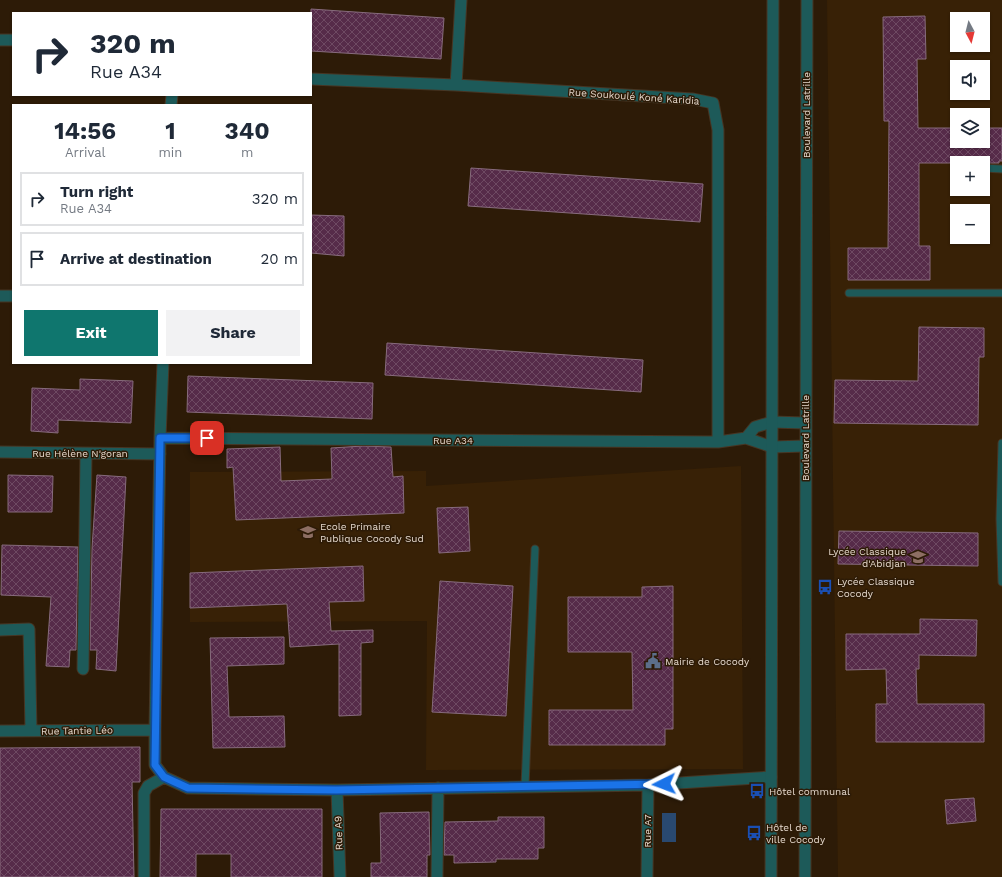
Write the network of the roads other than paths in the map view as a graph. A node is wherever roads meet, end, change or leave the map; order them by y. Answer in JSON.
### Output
{"nodes":[{"id":1,"x":461,"y":0,"type":"edge"},
{"id":2,"x":773,"y":0,"type":"edge"},
{"id":3,"x":807,"y":0,"type":"edge"},
{"id":4,"x":0,"y":40,"type":"edge"},
{"id":5,"x":12,"y":40,"type":"edge"},
{"id":6,"x":312,"y":79,"type":"edge"},
{"id":7,"x":456,"y":85,"type":"junction"},
{"id":8,"x":990,"y":168,"type":"edge"},
{"id":9,"x":1002,"y":168,"type":"edge"},
{"id":10,"x":849,"y":293,"type":"dead end"},
{"id":11,"x":1002,"y":293,"type":"edge"},
{"id":12,"x":0,"y":296,"type":"edge"},
{"id":13,"x":12,"y":296,"type":"edge"},
{"id":14,"x":163,"y":364,"type":"edge"},
{"id":15,"x":772,"y":422,"type":"junction"},
{"id":16,"x":805,"y":423,"type":"junction"},
{"id":17,"x":160,"y":438,"type":"junction"},
{"id":18,"x":746,"y":438,"type":"junction"},
{"id":19,"x":718,"y":442,"type":"junction"},
{"id":20,"x":1002,"y":442,"type":"edge"},
{"id":21,"x":805,"y":446,"type":"junction"},
{"id":22,"x":772,"y":447,"type":"junction"},
{"id":23,"x":0,"y":452,"type":"edge"},
{"id":24,"x":86,"y":454,"type":"junction"},
{"id":25,"x":160,"y":454,"type":"junction"},
{"id":26,"x":535,"y":549,"type":"dead end"},
{"id":27,"x":1002,"y":582,"type":"edge"},
{"id":28,"x":0,"y":630,"type":"edge"},
{"id":29,"x":83,"y":669,"type":"dead end"},
{"id":30,"x":155,"y":730,"type":"junction"},
{"id":31,"x":0,"y":731,"type":"edge"},
{"id":32,"x":31,"y":731,"type":"junction"},
{"id":33,"x":164,"y":777,"type":"junction"},
{"id":34,"x":771,"y":777,"type":"junction"},
{"id":35,"x":648,"y":785,"type":"junction"},
{"id":36,"x":525,"y":786,"type":"junction"},
{"id":37,"x":438,"y":788,"type":"junction"},
{"id":38,"x":336,"y":790,"type":"junction"},
{"id":39,"x":144,"y":877,"type":"edge"},
{"id":40,"x":340,"y":877,"type":"edge"},
{"id":41,"x":437,"y":877,"type":"edge"},
{"id":42,"x":647,"y":877,"type":"edge"},
{"id":43,"x":771,"y":877,"type":"edge"},
{"id":44,"x":805,"y":877,"type":"edge"}],
"edges":[{"from":1,"to":7,"type":"street"},
{"from":2,"to":15,"type":"street"},
{"from":3,"to":16,"type":"street","name":"Boulevard Latrille"},
{"from":4,"to":5,"type":"street"},
{"from":6,"to":7,"type":"street","name":"Rue Soukoulé Koné Karidia"},
{"from":7,"to":19,"type":"street","name":"Rue Soukoulé Koné Karidia"},
{"from":8,"to":9,"type":"lane"},
{"from":10,"to":11,"type":"lane"},
{"from":12,"to":13,"type":"street"},
{"from":14,"to":17,"type":"street"},
{"from":15,"to":16,"type":"street"},
{"from":15,"to":18,"type":"street"},
{"from":15,"to":22,"type":"street"},
{"from":16,"to":21,"type":"street","name":"Boulevard Latrille"},
{"from":17,"to":19,"type":"street","name":"Rue A34"},
{"from":17,"to":25,"type":"street"},
{"from":18,"to":19,"type":"street","name":"Rue A34"},
{"from":18,"to":22,"type":"street","name":"Rue A34"},
{"from":20,"to":27,"type":"lane"},
{"from":21,"to":22,"type":"street"},
{"from":21,"to":44,"type":"street","name":"Boulevard Latrille"},
{"from":22,"to":34,"type":"street"},
{"from":23,"to":24,"type":"street","name":"Rue Hélène N'goran"},
{"from":24,"to":25,"type":"street","name":"Rue Hélène N'goran"},
{"from":24,"to":29,"type":"street"},
{"from":25,"to":30,"type":"street"},
{"from":26,"to":36,"type":"lane"},
{"from":28,"to":32,"type":"street"},
{"from":30,"to":32,"type":"street","name":"Rue Tantie Léo"},
{"from":30,"to":33,"type":"street"},
{"from":31,"to":32,"type":"street","name":"Rue Tantie Léo"},
{"from":33,"to":38,"type":"street"},
{"from":33,"to":39,"type":"street"},
{"from":34,"to":35,"type":"street"},
{"from":34,"to":43,"type":"street"},
{"from":35,"to":36,"type":"street"},
{"from":35,"to":42,"type":"street","name":"Rue A7"},
{"from":36,"to":37,"type":"street"},
{"from":37,"to":38,"type":"street"},
{"from":37,"to":41,"type":"street"},
{"from":38,"to":40,"type":"street","name":"Rue A9"}]}
